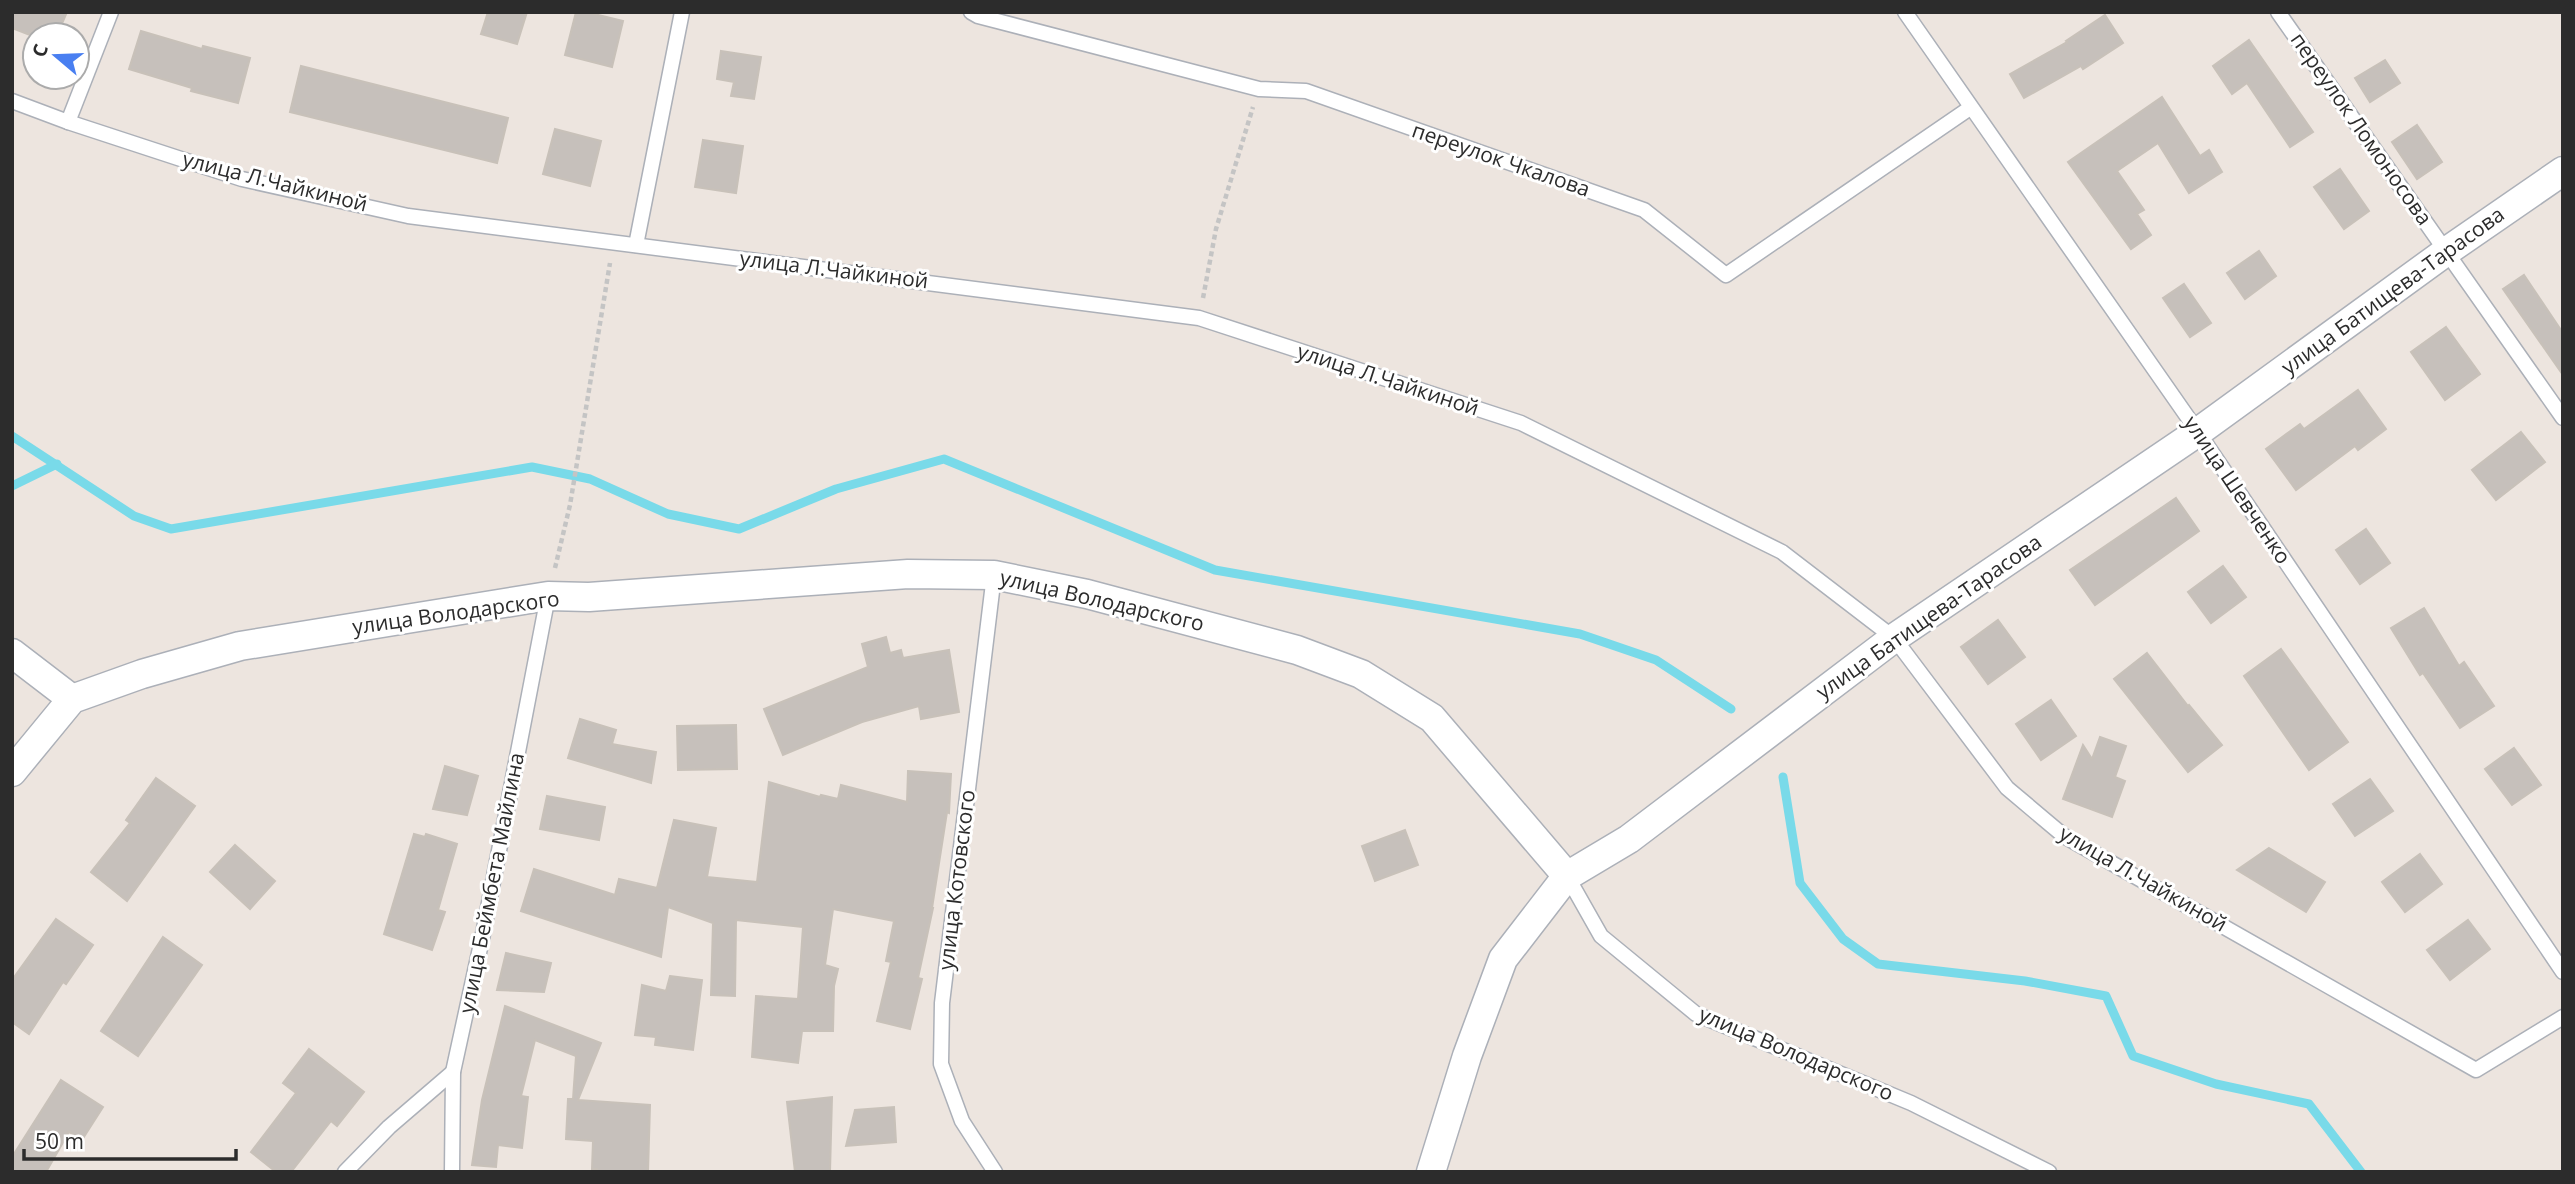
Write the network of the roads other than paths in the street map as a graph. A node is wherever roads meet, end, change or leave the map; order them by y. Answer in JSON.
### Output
{"nodes":[{"id":1,"x":111,"y":12,"type":"edge"},
{"id":2,"x":682,"y":12,"type":"edge"},
{"id":3,"x":971,"y":12,"type":"edge"},
{"id":4,"x":1905,"y":12,"type":"edge"},
{"id":5,"x":2278,"y":12,"type":"edge"},
{"id":6,"x":12,"y":101,"type":"edge"},
{"id":7,"x":1970,"y":108,"type":"junction"},
{"id":8,"x":68,"y":122,"type":"junction"},
{"id":9,"x":2563,"y":171,"type":"edge"},
{"id":10,"x":636,"y":245,"type":"junction"},
{"id":11,"x":2447,"y":251,"type":"junction"},
{"id":12,"x":2563,"y":418,"type":"edge"},
{"id":13,"x":2198,"y":432,"type":"junction"},
{"id":14,"x":994,"y":575,"type":"junction"},
{"id":15,"x":548,"y":596,"type":"junction"},
{"id":16,"x":1894,"y":638,"type":"junction"},
{"id":17,"x":12,"y":653,"type":"edge"},
{"id":18,"x":72,"y":699,"type":"junction"},
{"id":19,"x":12,"y":772,"type":"edge"},
{"id":20,"x":1567,"y":876,"type":"junction"},
{"id":21,"x":2563,"y":972,"type":"edge"},
{"id":22,"x":2563,"y":1017,"type":"edge"},
{"id":23,"x":453,"y":1072,"type":"junction"},
{"id":24,"x":345,"y":1172,"type":"edge"},
{"id":25,"x":452,"y":1172,"type":"edge"},
{"id":26,"x":995,"y":1172,"type":"edge"},
{"id":27,"x":1431,"y":1172,"type":"edge"},
{"id":28,"x":2049,"y":1172,"type":"edge"}],
"edges":[{"from":1,"to":8,"type":"lane"},
{"from":2,"to":10,"type":"lane"},
{"from":3,"to":7,"type":"lane","name":"переулок Чкалова"},
{"from":4,"to":7,"type":"lane","name":"улица Шевченко"},
{"from":5,"to":11,"type":"lane","name":"переулок Ломоносова"},
{"from":6,"to":8,"type":"lane","name":"улица Л.Чайкиной"},
{"from":7,"to":13,"type":"lane","name":"улица Шевченко"},
{"from":8,"to":10,"type":"lane","name":"улица Л.Чайкиной"},
{"from":9,"to":11,"type":"street","name":"улица Батищева-Тарасова"},
{"from":10,"to":16,"type":"lane","name":"улица Л.Чайкиной"},
{"from":11,"to":12,"type":"lane","name":"переулок Ломоносова"},
{"from":11,"to":13,"type":"street","name":"улица Батищева-Тарасова"},
{"from":13,"to":16,"type":"street","name":"улица Батищева-Тарасова"},
{"from":13,"to":21,"type":"lane","name":"улица Шевченко"},
{"from":14,"to":15,"type":"street","name":"улица Володарского"},
{"from":14,"to":20,"type":"street","name":"улица Володарского"},
{"from":14,"to":26,"type":"lane","name":"улица Котовского"},
{"from":15,"to":18,"type":"street","name":"улица Володарского"},
{"from":15,"to":23,"type":"lane","name":"улица Беймбета Майлина"},
{"from":16,"to":20,"type":"street","name":"улица Батищева-Тарасова"},
{"from":16,"to":22,"type":"lane","name":"улица Л.Чайкиной"},
{"from":17,"to":18,"type":"street"},
{"from":18,"to":19,"type":"street"},
{"from":20,"to":27,"type":"street","name":"улица Батищева-Тарасова"},
{"from":20,"to":28,"type":"lane","name":"улица Володарского"},
{"from":23,"to":24,"type":"lane"},
{"from":23,"to":25,"type":"lane","name":"улица Беймбета Майлина"}]}
